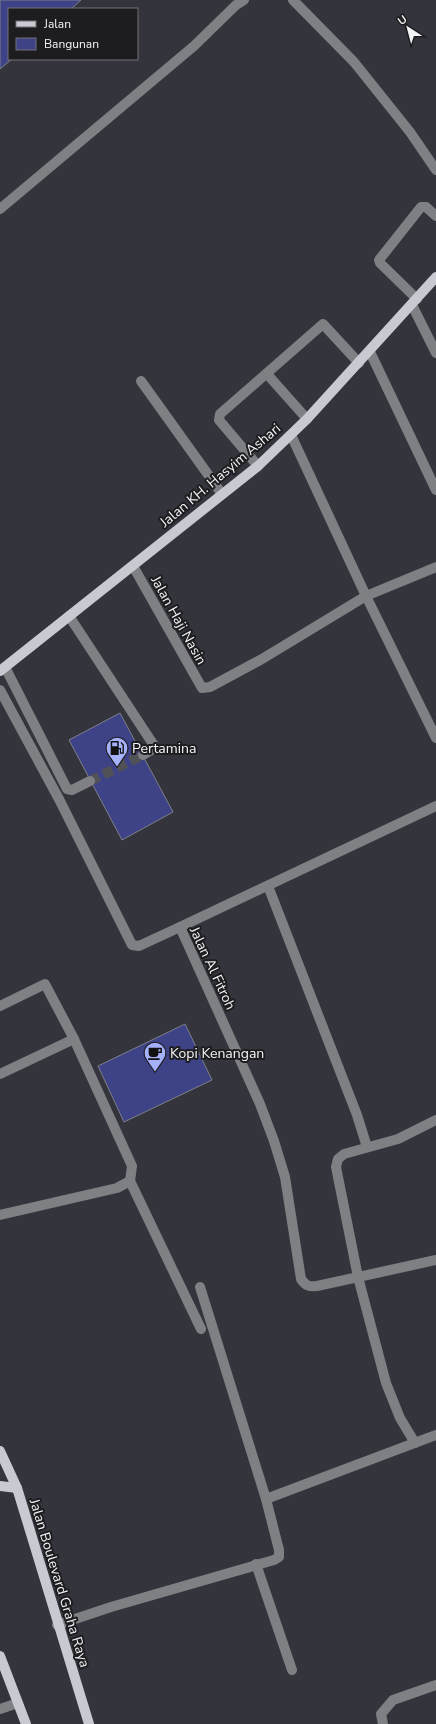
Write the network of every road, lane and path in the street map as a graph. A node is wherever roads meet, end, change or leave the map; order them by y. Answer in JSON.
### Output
{"nodes":[{"id":1,"x":244,"y":0,"type":"edge"},
{"id":2,"x":293,"y":0,"type":"edge"},
{"id":3,"x":436,"y":170,"type":"edge"},
{"id":4,"x":0,"y":209,"type":"edge"},
{"id":5,"x":436,"y":216,"type":"edge"},
{"id":6,"x":436,"y":277,"type":"edge"},
{"id":7,"x":414,"y":302,"type":"junction"},
{"id":8,"x":370,"y":352,"type":"junction"},
{"id":9,"x":436,"y":353,"type":"edge"},
{"id":10,"x":359,"y":363,"type":"junction"},
{"id":11,"x":267,"y":374,"type":"junction"},
{"id":12,"x":141,"y":380,"type":"dead end"},
{"id":13,"x":307,"y":419,"type":"junction"},
{"id":14,"x":291,"y":435,"type":"junction"},
{"id":15,"x":258,"y":466,"type":"junction"},
{"id":16,"x":436,"y":490,"type":"edge"},
{"id":17,"x":222,"y":494,"type":"junction"},
{"id":18,"x":133,"y":566,"type":"junction"},
{"id":19,"x":436,"y":567,"type":"edge"},
{"id":20,"x":366,"y":596,"type":"junction"},
{"id":21,"x":69,"y":616,"type":"junction"},
{"id":22,"x":2,"y":669,"type":"edge"},
{"id":23,"x":0,"y":690,"type":"edge"},
{"id":24,"x":436,"y":738,"type":"edge"},
{"id":25,"x":143,"y":755,"type":"tunnel mouth"},
{"id":26,"x":90,"y":781,"type":"tunnel mouth"},
{"id":27,"x":436,"y":806,"type":"edge"},
{"id":28,"x":268,"y":886,"type":"junction"},
{"id":29,"x":180,"y":927,"type":"junction"},
{"id":30,"x":0,"y":1006,"type":"edge"},
{"id":31,"x":74,"y":1040,"type":"junction"},
{"id":32,"x":0,"y":1074,"type":"edge"},
{"id":33,"x":436,"y":1120,"type":"edge"},
{"id":34,"x":367,"y":1147,"type":"junction"},
{"id":35,"x":130,"y":1182,"type":"junction"},
{"id":36,"x":0,"y":1214,"type":"edge"},
{"id":37,"x":436,"y":1260,"type":"edge"},
{"id":38,"x":358,"y":1277,"type":"junction"},
{"id":39,"x":200,"y":1287,"type":"dead end"},
{"id":40,"x":201,"y":1329,"type":"dead end"},
{"id":41,"x":436,"y":1435,"type":"edge"},
{"id":42,"x":415,"y":1443,"type":"junction"},
{"id":43,"x":0,"y":1451,"type":"edge"},
{"id":44,"x":0,"y":1486,"type":"edge"},
{"id":45,"x":17,"y":1488,"type":"junction"},
{"id":46,"x":266,"y":1499,"type":"junction"},
{"id":47,"x":256,"y":1564,"type":"junction"},
{"id":48,"x":58,"y":1625,"type":"junction"},
{"id":49,"x":0,"y":1656,"type":"edge"},
{"id":50,"x":292,"y":1670,"type":"dead end"},
{"id":51,"x":436,"y":1685,"type":"edge"},
{"id":52,"x":18,"y":1704,"type":"junction"},
{"id":53,"x":0,"y":1709,"type":"edge"},
{"id":54,"x":26,"y":1724,"type":"edge"},
{"id":55,"x":89,"y":1724,"type":"edge"},
{"id":56,"x":383,"y":1724,"type":"edge"}],
"edges":[{"from":1,"to":4,"type":"street"},
{"from":2,"to":3,"type":"street"},
{"from":5,"to":7,"type":"street"},
{"from":6,"to":7,"type":"main road","name":"Jalan KH. Hasyim Ashari"},
{"from":7,"to":8,"type":"main road","name":"Jalan KH. Hasyim Ashari"},
{"from":7,"to":9,"type":"street"},
{"from":8,"to":10,"type":"main road","name":"Jalan KH. Hasyim Ashari"},
{"from":8,"to":16,"type":"street"},
{"from":10,"to":11,"type":"street"},
{"from":10,"to":13,"type":"main road","name":"Jalan KH. Hasyim Ashari"},
{"from":11,"to":13,"type":"street"},
{"from":11,"to":15,"type":"street"},
{"from":12,"to":17,"type":"street"},
{"from":13,"to":14,"type":"main road","name":"Jalan KH. Hasyim Ashari"},
{"from":14,"to":15,"type":"main road","name":"Jalan KH. Hasyim Ashari"},
{"from":14,"to":20,"type":"street"},
{"from":15,"to":17,"type":"main road","name":"Jalan KH. Hasyim Ashari"},
{"from":17,"to":18,"type":"main road","name":"Jalan KH. Hasyim Ashari"},
{"from":18,"to":20,"type":"street","name":"Jalan Haji Nasin"},
{"from":18,"to":21,"type":"main road","name":"Jalan KH. Hasyim Ashari"},
{"from":19,"to":20,"type":"street"},
{"from":20,"to":24,"type":"street"},
{"from":21,"to":22,"type":"main road","name":"Jalan KH. Hasyim Ashari"},
{"from":21,"to":25,"type":"street"},
{"from":22,"to":26,"type":"street"},
{"from":23,"to":29,"type":"street","name":"Jalan Al Fitroh"},
{"from":27,"to":28,"type":"street"},
{"from":28,"to":29,"type":"street"},
{"from":28,"to":34,"type":"street"},
{"from":29,"to":38,"type":"street","name":"Jalan Al Fitroh"},
{"from":30,"to":31,"type":"street"},
{"from":31,"to":32,"type":"street"},
{"from":31,"to":35,"type":"street"},
{"from":33,"to":34,"type":"street"},
{"from":34,"to":38,"type":"street"},
{"from":35,"to":36,"type":"street"},
{"from":35,"to":40,"type":"street"},
{"from":37,"to":38,"type":"street"},
{"from":38,"to":42,"type":"street"},
{"from":39,"to":46,"type":"street"},
{"from":41,"to":42,"type":"street"},
{"from":42,"to":46,"type":"street"},
{"from":43,"to":45,"type":"main road","name":"Jalan Boulevard Graha Raya"},
{"from":44,"to":45,"type":"main road"},
{"from":45,"to":48,"type":"main road","name":"Jalan Boulevard Graha Raya"},
{"from":46,"to":47,"type":"street"},
{"from":47,"to":48,"type":"street"},
{"from":47,"to":50,"type":"street"},
{"from":48,"to":55,"type":"main road","name":"Jalan Boulevard Graha Raya"},
{"from":49,"to":52,"type":"main road"},
{"from":51,"to":56,"type":"street"},
{"from":52,"to":53,"type":"street"},
{"from":52,"to":54,"type":"main road"}]}
